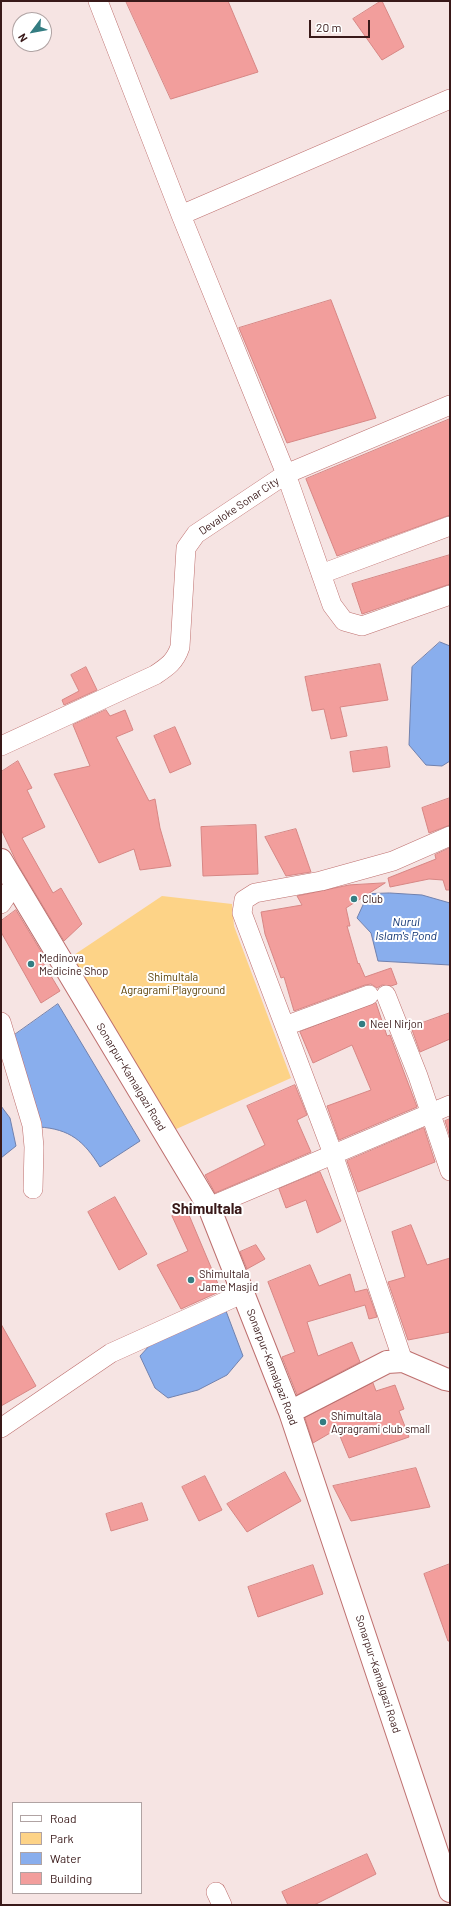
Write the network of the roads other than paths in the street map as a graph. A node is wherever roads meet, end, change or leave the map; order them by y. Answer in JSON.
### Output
{"nodes":[{"id":1,"x":98,"y":1,"type":"edge"},
{"id":2,"x":450,"y":99,"type":"edge"},
{"id":3,"x":180,"y":215,"type":"junction"},
{"id":4,"x":450,"y":405,"type":"edge"},
{"id":5,"x":286,"y":474,"type":"junction"},
{"id":6,"x":450,"y":526,"type":"edge"},
{"id":7,"x":321,"y":574,"type":"junction"},
{"id":8,"x":450,"y":596,"type":"edge"},
{"id":9,"x":1,"y":746,"type":"edge"},
{"id":10,"x":450,"y":836,"type":"edge"},
{"id":11,"x":1,"y":860,"type":"edge"},
{"id":12,"x":15,"y":883,"type":"junction"},
{"id":13,"x":1,"y":904,"type":"edge"},
{"id":14,"x":1,"y":1022,"type":"edge"},
{"id":15,"x":285,"y":1026,"type":"junction"},
{"id":16,"x":450,"y":1105,"type":"edge"},
{"id":17,"x":430,"y":1113,"type":"junction"},
{"id":18,"x":333,"y":1154,"type":"junction"},
{"id":19,"x":450,"y":1171,"type":"edge"},
{"id":20,"x":33,"y":1189,"type":"dead end"},
{"id":21,"x":208,"y":1207,"type":"junction"},
{"id":22,"x":244,"y":1293,"type":"junction"},
{"id":23,"x":403,"y":1361,"type":"junction"},
{"id":24,"x":450,"y":1380,"type":"edge"},
{"id":25,"x":290,"y":1412,"type":"junction"},
{"id":26,"x":1,"y":1428,"type":"edge"},
{"id":27,"x":450,"y":1891,"type":"edge"}],
"edges":[{"from":1,"to":3,"type":"street"},
{"from":2,"to":3,"type":"street"},
{"from":3,"to":5,"type":"street"},
{"from":4,"to":5,"type":"street"},
{"from":5,"to":7,"type":"street","name":"Devaloke Sonar City"},
{"from":5,"to":9,"type":"street","name":"Devaloke Sonar City"},
{"from":6,"to":7,"type":"street"},
{"from":7,"to":8,"type":"street","name":"Devaloke Sonar City"},
{"from":10,"to":15,"type":"street"},
{"from":11,"to":12,"type":"main road","name":"Sonarpur-Kamalgazi Road"},
{"from":12,"to":13,"type":"street"},
{"from":12,"to":21,"type":"main road","name":"Sonarpur-Kamalgazi Road"},
{"from":14,"to":20,"type":"street"},
{"from":15,"to":17,"type":"street"},
{"from":15,"to":18,"type":"street"},
{"from":16,"to":17,"type":"street"},
{"from":17,"to":18,"type":"street"},
{"from":17,"to":19,"type":"street"},
{"from":18,"to":21,"type":"street"},
{"from":18,"to":23,"type":"street"},
{"from":21,"to":22,"type":"main road","name":"Sonarpur-Kamalgazi Road"},
{"from":22,"to":25,"type":"main road","name":"Sonarpur-Kamalgazi Road"},
{"from":22,"to":26,"type":"street"},
{"from":23,"to":24,"type":"main road"},
{"from":23,"to":25,"type":"main road"},
{"from":25,"to":27,"type":"main road","name":"Sonarpur-Kamalgazi Road"}]}
